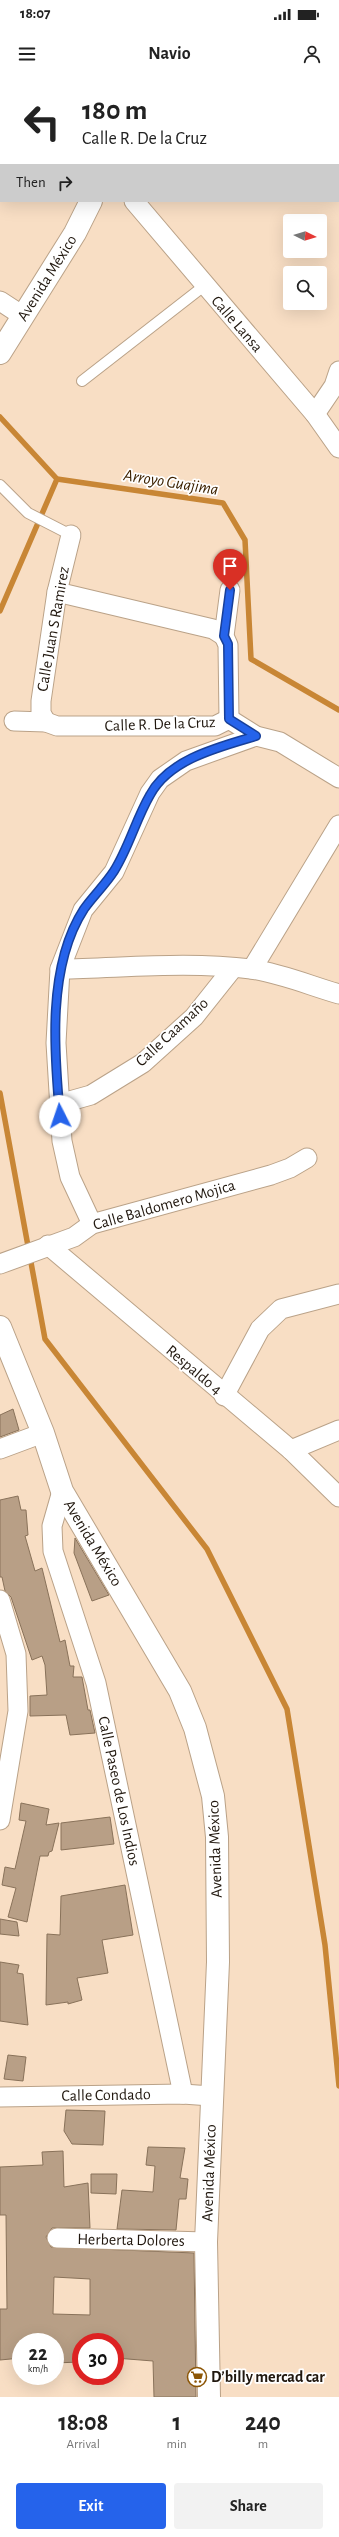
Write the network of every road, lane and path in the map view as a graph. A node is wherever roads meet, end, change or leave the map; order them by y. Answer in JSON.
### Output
{"nodes":[{"id":1,"x":91,"y":202,"type":"edge"},
{"id":2,"x":135,"y":202,"type":"edge"},
{"id":3,"x":204,"y":286,"type":"junction"},
{"id":4,"x":0,"y":301,"type":"edge"},
{"id":5,"x":23,"y":316,"type":"junction"},
{"id":6,"x":0,"y":353,"type":"edge"},
{"id":7,"x":339,"y":371,"type":"edge"},
{"id":8,"x":82,"y":381,"type":"dead end"},
{"id":9,"x":315,"y":414,"type":"junction"},
{"id":10,"x":339,"y":448,"type":"edge"},
{"id":11,"x":0,"y":485,"type":"edge"},
{"id":12,"x":71,"y":535,"type":"joint"},
{"id":13,"x":230,"y":590,"type":"dead end"},
{"id":14,"x":57,"y":592,"type":"junction"},
{"id":15,"x":224,"y":636,"type":"junction"},
{"id":16,"x":229,"y":719,"type":"junction"},
{"id":17,"x":14,"y":722,"type":"dead end"},
{"id":18,"x":46,"y":722,"type":"junction"},
{"id":19,"x":256,"y":736,"type":"junction"},
{"id":20,"x":339,"y":778,"type":"edge"},
{"id":21,"x":339,"y":825,"type":"edge"},
{"id":22,"x":233,"y":968,"type":"junction"},
{"id":23,"x":60,"y":969,"type":"junction"},
{"id":24,"x":252,"y":969,"type":"junction"},
{"id":25,"x":339,"y":994,"type":"edge"},
{"id":26,"x":58,"y":1104,"type":"junction"},
{"id":27,"x":307,"y":1158,"type":"dead end"},
{"id":28,"x":92,"y":1224,"type":"junction"},
{"id":29,"x":48,"y":1245,"type":"junction"},
{"id":30,"x":6,"y":1262,"type":"edge"},
{"id":31,"x":339,"y":1294,"type":"edge"},
{"id":32,"x":0,"y":1329,"type":"edge"},
{"id":33,"x":224,"y":1396,"type":"junction"},
{"id":34,"x":339,"y":1430,"type":"edge"},
{"id":35,"x":43,"y":1433,"type":"junction"},
{"id":36,"x":0,"y":1450,"type":"edge"},
{"id":37,"x":291,"y":1450,"type":"junction"},
{"id":38,"x":62,"y":1491,"type":"junction"},
{"id":39,"x":339,"y":1497,"type":"edge"},
{"id":40,"x":0,"y":1600,"type":"edge"},
{"id":41,"x":8,"y":1655,"type":"edge"},
{"id":42,"x":0,"y":1820,"type":"edge"},
{"id":43,"x":183,"y":2094,"type":"junction"},
{"id":44,"x":211,"y":2096,"type":"junction"},
{"id":45,"x":0,"y":2097,"type":"edge"},
{"id":46,"x":57,"y":2238,"type":"dead end"},
{"id":47,"x":206,"y":2242,"type":"junction"},
{"id":48,"x":210,"y":2397,"type":"edge"}],
"edges":[{"from":1,"to":5,"type":"street","name":"Avenida México"},
{"from":2,"to":3,"type":"street","name":"Calle Lansa"},
{"from":3,"to":8,"type":"lane"},
{"from":3,"to":9,"type":"street","name":"Calle Lansa"},
{"from":4,"to":5,"type":"street"},
{"from":5,"to":6,"type":"street","name":"Avenida México"},
{"from":7,"to":9,"type":"street"},
{"from":9,"to":10,"type":"street","name":"Calle Lansa"},
{"from":11,"to":12,"type":"lane"},
{"from":12,"to":14,"type":"street","name":"Calle Juan S Ramirez"},
{"from":13,"to":15,"type":"street"},
{"from":14,"to":15,"type":"street"},
{"from":14,"to":18,"type":"street","name":"Calle Juan S Ramirez"},
{"from":15,"to":16,"type":"street"},
{"from":16,"to":18,"type":"street","name":"Calle R. De la Cruz"},
{"from":16,"to":19,"type":"street","name":"Calle R. De la Cruz"},
{"from":17,"to":18,"type":"street","name":"Calle R. De la Cruz"},
{"from":19,"to":20,"type":"street","name":"Calle R. De la Cruz"},
{"from":19,"to":23,"type":"street"},
{"from":21,"to":24,"type":"street"},
{"from":22,"to":23,"type":"street"},
{"from":22,"to":24,"type":"street"},
{"from":22,"to":26,"type":"street","name":"Calle Caamaño"},
{"from":23,"to":26,"type":"street"},
{"from":24,"to":25,"type":"street"},
{"from":26,"to":28,"type":"street"},
{"from":27,"to":28,"type":"street","name":"Calle Baldomero Mojica"},
{"from":28,"to":29,"type":"street","name":"Calle Baldomero Mojica"},
{"from":29,"to":30,"type":"street","name":"Calle Baldomero Mojica"},
{"from":29,"to":33,"type":"street","name":"Respaldo 4"},
{"from":31,"to":33,"type":"street"},
{"from":32,"to":35,"type":"street","name":"Avenida México"},
{"from":33,"to":37,"type":"street","name":"Respaldo 4"},
{"from":34,"to":37,"type":"street"},
{"from":35,"to":36,"type":"street"},
{"from":35,"to":38,"type":"street","name":"Avenida México"},
{"from":37,"to":39,"type":"street","name":"Respaldo 4"},
{"from":38,"to":43,"type":"street","name":"Calle Paseo de Los Indios"},
{"from":38,"to":44,"type":"street","name":"Avenida México"},
{"from":40,"to":41,"type":"street"},
{"from":41,"to":42,"type":"street"},
{"from":43,"to":44,"type":"street","name":"Calle Condado"},
{"from":43,"to":45,"type":"street","name":"Calle Condado"},
{"from":44,"to":47,"type":"street","name":"Avenida México"},
{"from":46,"to":47,"type":"street","name":"Herberta Dolores"},
{"from":47,"to":48,"type":"street","name":"Avenida México"}]}
